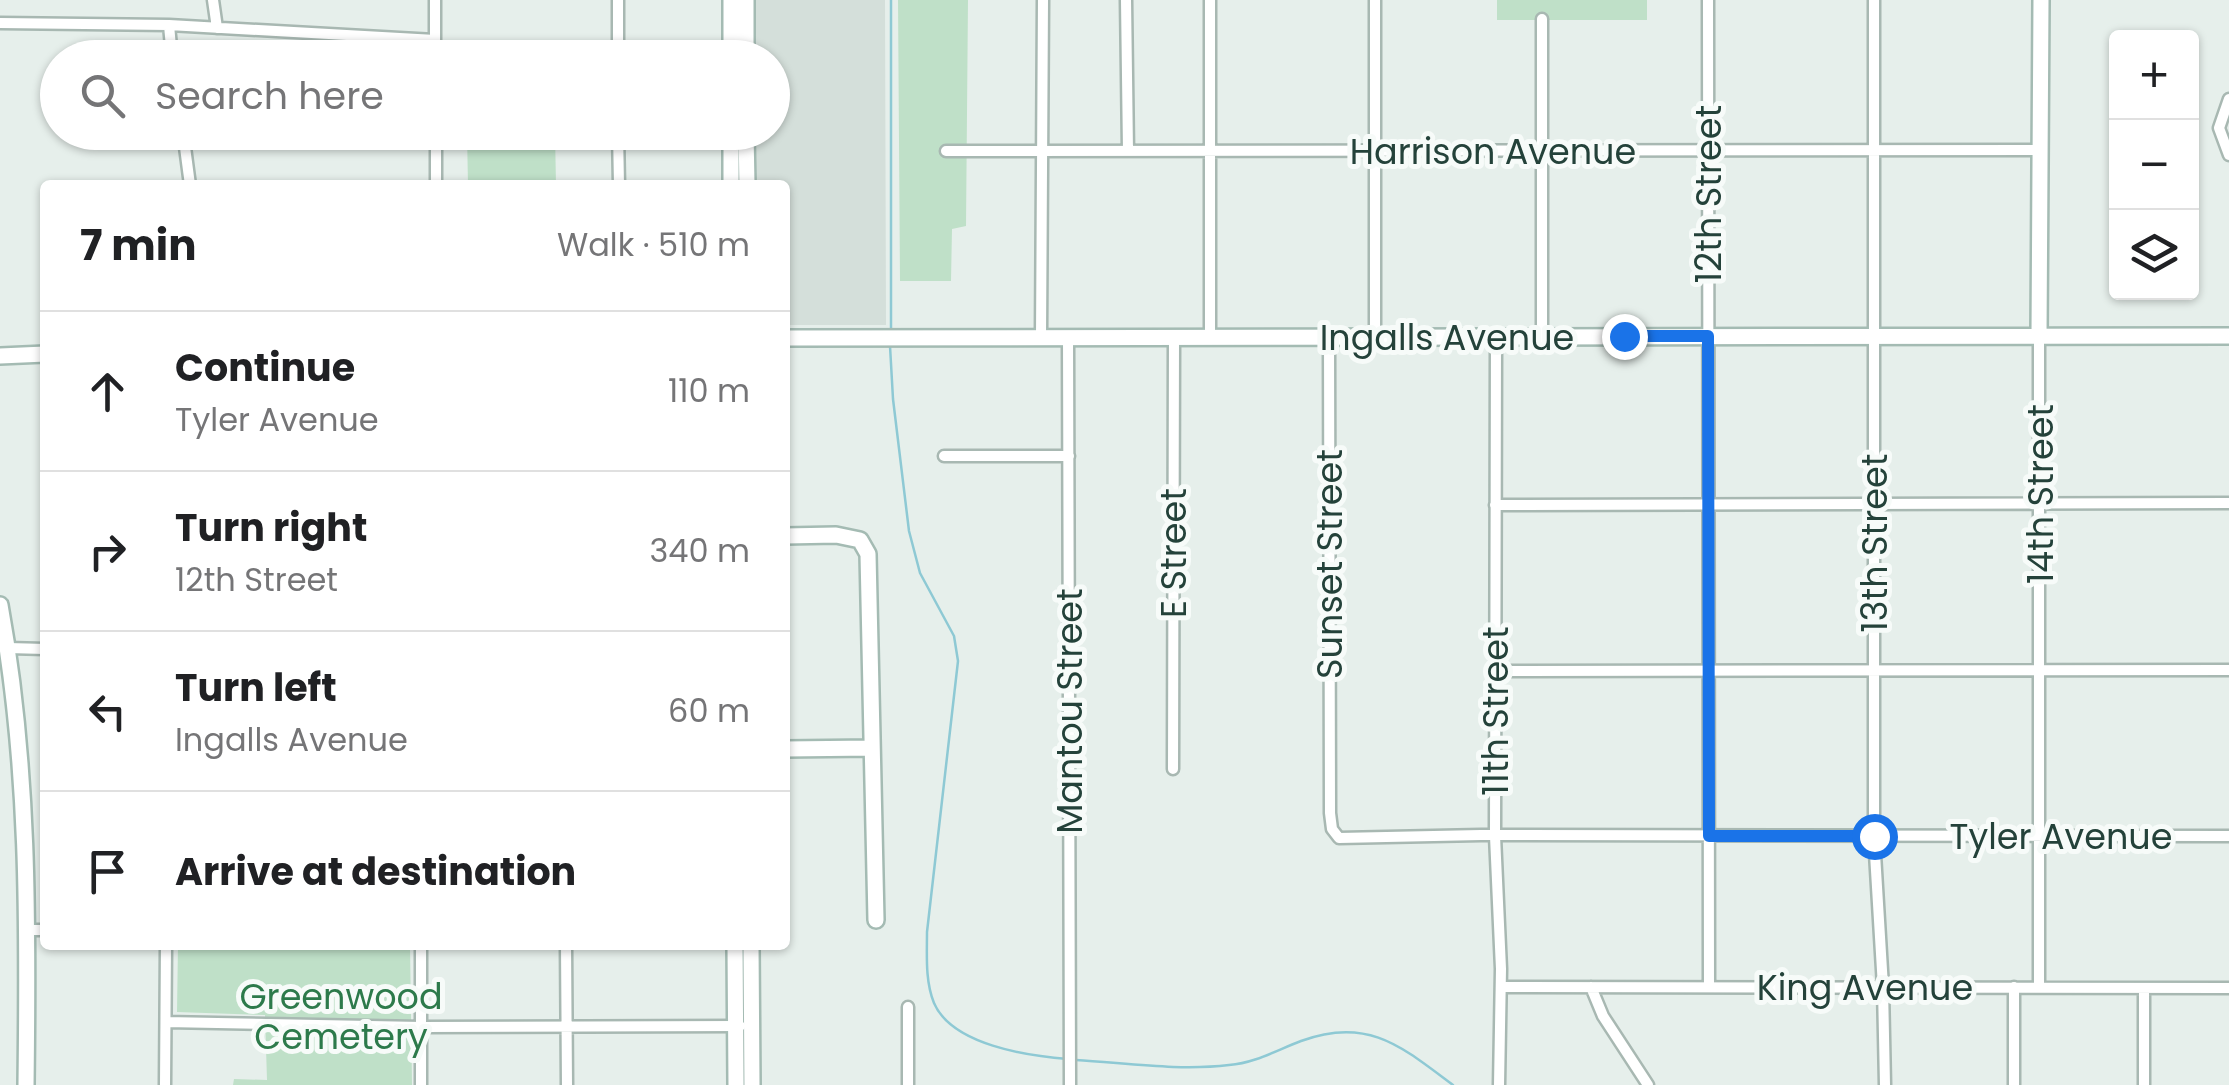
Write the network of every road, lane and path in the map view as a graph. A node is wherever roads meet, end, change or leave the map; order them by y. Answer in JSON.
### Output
{"nodes":[{"id":1,"x":214,"y":0,"type":"edge"},
{"id":2,"x":435,"y":0,"type":"edge"},
{"id":3,"x":618,"y":0,"type":"edge"},
{"id":4,"x":730,"y":0,"type":"edge"},
{"id":5,"x":746,"y":0,"type":"edge"},
{"id":6,"x":1044,"y":0,"type":"edge"},
{"id":7,"x":1126,"y":0,"type":"edge"},
{"id":8,"x":1210,"y":0,"type":"edge"},
{"id":9,"x":1375,"y":0,"type":"edge"},
{"id":10,"x":1708,"y":0,"type":"edge"},
{"id":11,"x":1874,"y":0,"type":"edge"},
{"id":12,"x":2041,"y":0,"type":"edge"},
{"id":13,"x":1542,"y":19,"type":"dead end"},
{"id":14,"x":0,"y":23,"type":"edge"},
{"id":15,"x":168,"y":25,"type":"junction"},
{"id":16,"x":216,"y":28,"type":"junction"},
{"id":17,"x":170,"y":40,"type":"edge"},
{"id":18,"x":435,"y":40,"type":"joint"},
{"id":19,"x":618,"y":40,"type":"edge"},
{"id":20,"x":731,"y":40,"type":"edge"},
{"id":21,"x":746,"y":40,"type":"edge"},
{"id":22,"x":2229,"y":99,"type":"edge"},
{"id":23,"x":185,"y":150,"type":"edge"},
{"id":24,"x":436,"y":150,"type":"edge"},
{"id":25,"x":618,"y":150,"type":"edge"},
{"id":26,"x":731,"y":150,"type":"edge"},
{"id":27,"x":746,"y":150,"type":"edge"},
{"id":28,"x":1708,"y":150,"type":"junction"},
{"id":29,"x":1874,"y":150,"type":"junction"},
{"id":30,"x":2041,"y":150,"type":"junction"},
{"id":31,"x":946,"y":151,"type":"dead end"},
{"id":32,"x":1128,"y":151,"type":"junction"},
{"id":33,"x":1210,"y":151,"type":"junction"},
{"id":34,"x":1376,"y":151,"type":"junction"},
{"id":35,"x":1542,"y":151,"type":"junction"},
{"id":36,"x":1044,"y":152,"type":"junction"},
{"id":37,"x":2229,"y":155,"type":"edge"},
{"id":38,"x":189,"y":180,"type":"edge"},
{"id":39,"x":436,"y":180,"type":"edge"},
{"id":40,"x":618,"y":180,"type":"edge"},
{"id":41,"x":732,"y":180,"type":"edge"},
{"id":42,"x":746,"y":180,"type":"edge"},
{"id":43,"x":1496,"y":336,"type":"junction"},
{"id":44,"x":1542,"y":336,"type":"junction"},
{"id":45,"x":1708,"y":336,"type":"junction"},
{"id":46,"x":1874,"y":336,"type":"junction"},
{"id":47,"x":2038,"y":336,"type":"junction"},
{"id":48,"x":2229,"y":336,"type":"edge"},
{"id":49,"x":1042,"y":337,"type":"junction"},
{"id":50,"x":1068,"y":337,"type":"junction"},
{"id":51,"x":1174,"y":337,"type":"junction"},
{"id":52,"x":1210,"y":337,"type":"junction"},
{"id":53,"x":1329,"y":337,"type":"junction"},
{"id":54,"x":1375,"y":337,"type":"junction"},
{"id":55,"x":790,"y":338,"type":"edge"},
{"id":56,"x":40,"y":354,"type":"edge"},
{"id":57,"x":0,"y":356,"type":"edge"},
{"id":58,"x":944,"y":456,"type":"dead end"},
{"id":59,"x":1068,"y":456,"type":"junction"},
{"id":60,"x":2229,"y":503,"type":"edge"},
{"id":61,"x":1708,"y":504,"type":"junction"},
{"id":62,"x":1874,"y":504,"type":"junction"},
{"id":63,"x":2040,"y":504,"type":"junction"},
{"id":64,"x":1495,"y":505,"type":"junction"},
{"id":65,"x":790,"y":536,"type":"edge"},
{"id":66,"x":0,"y":605,"type":"edge"},
{"id":67,"x":2,"y":628,"type":"edge"},
{"id":68,"x":40,"y":650,"type":"edge"},
{"id":69,"x":5,"y":655,"type":"edge"},
{"id":70,"x":1708,"y":670,"type":"junction"},
{"id":71,"x":1874,"y":670,"type":"junction"},
{"id":72,"x":2040,"y":670,"type":"junction"},
{"id":73,"x":2229,"y":670,"type":"edge"},
{"id":74,"x":1495,"y":671,"type":"junction"},
{"id":75,"x":872,"y":748,"type":"junction"},
{"id":76,"x":790,"y":749,"type":"edge"},
{"id":77,"x":1173,"y":769,"type":"dead end"},
{"id":78,"x":1412,"y":836,"type":"joint"},
{"id":79,"x":1495,"y":836,"type":"junction"},
{"id":80,"x":1709,"y":836,"type":"junction"},
{"id":81,"x":1874,"y":836,"type":"junction"},
{"id":82,"x":2040,"y":836,"type":"junction"},
{"id":83,"x":2229,"y":836,"type":"edge"},
{"id":84,"x":876,"y":920,"type":"dead end"},
{"id":85,"x":28,"y":930,"type":"junction"},
{"id":86,"x":40,"y":930,"type":"edge"},
{"id":87,"x":166,"y":950,"type":"edge"},
{"id":88,"x":421,"y":950,"type":"edge"},
{"id":89,"x":566,"y":950,"type":"edge"},
{"id":90,"x":736,"y":950,"type":"edge"},
{"id":91,"x":751,"y":950,"type":"edge"},
{"id":92,"x":1501,"y":987,"type":"junction"},
{"id":93,"x":1591,"y":987,"type":"junction"},
{"id":94,"x":1709,"y":987,"type":"junction"},
{"id":95,"x":1883,"y":987,"type":"junction"},
{"id":96,"x":2014,"y":988,"type":"junction"},
{"id":97,"x":2039,"y":988,"type":"junction"},
{"id":98,"x":2144,"y":988,"type":"junction"},
{"id":99,"x":2229,"y":988,"type":"edge"},
{"id":100,"x":908,"y":1006,"type":"dead end"},
{"id":101,"x":166,"y":1022,"type":"junction"},
{"id":102,"x":744,"y":1026,"type":"junction"},
{"id":103,"x":421,"y":1027,"type":"junction"},
{"id":104,"x":566,"y":1028,"type":"junction"},
{"id":105,"x":26,"y":1085,"type":"edge"},
{"id":106,"x":165,"y":1085,"type":"edge"},
{"id":107,"x":421,"y":1085,"type":"edge"},
{"id":108,"x":567,"y":1085,"type":"edge"},
{"id":109,"x":736,"y":1085,"type":"edge"},
{"id":110,"x":752,"y":1085,"type":"edge"},
{"id":111,"x":908,"y":1085,"type":"edge"},
{"id":112,"x":1070,"y":1085,"type":"edge"},
{"id":113,"x":1499,"y":1085,"type":"edge"},
{"id":114,"x":1648,"y":1085,"type":"edge"},
{"id":115,"x":1884,"y":1085,"type":"edge"},
{"id":116,"x":2014,"y":1085,"type":"edge"},
{"id":117,"x":2144,"y":1085,"type":"edge"}],
"edges":[{"from":1,"to":16,"type":"street"},
{"from":2,"to":18,"type":"street"},
{"from":3,"to":19,"type":"street"},
{"from":4,"to":20,"type":"street"},
{"from":5,"to":21,"type":"street"},
{"from":6,"to":36,"type":"street"},
{"from":7,"to":32,"type":"street"},
{"from":8,"to":33,"type":"street"},
{"from":9,"to":34,"type":"street"},
{"from":10,"to":28,"type":"street","name":"12th Street"},
{"from":11,"to":29,"type":"street","name":"13th Street"},
{"from":12,"to":30,"type":"street","name":"14th Street"},
{"from":13,"to":35,"type":"street"},
{"from":14,"to":15,"type":"street"},
{"from":15,"to":16,"type":"street"},
{"from":15,"to":17,"type":"street"},
{"from":16,"to":18,"type":"street"},
{"from":22,"to":37,"type":"street"},
{"from":23,"to":38,"type":"street"},
{"from":24,"to":39,"type":"street"},
{"from":25,"to":40,"type":"street"},
{"from":26,"to":41,"type":"street"},
{"from":27,"to":42,"type":"street"},
{"from":28,"to":29,"type":"street","name":"Harrison Avenue"},
{"from":28,"to":35,"type":"street","name":"Harrison Avenue"},
{"from":28,"to":45,"type":"street","name":"12th Street"},
{"from":29,"to":30,"type":"street","name":"Harrison Avenue"},
{"from":29,"to":46,"type":"street","name":"13th Street"},
{"from":30,"to":47,"type":"street","name":"14th Street"},
{"from":31,"to":36,"type":"street","name":"Harrison Avenue"},
{"from":32,"to":33,"type":"street","name":"Harrison Avenue"},
{"from":32,"to":36,"type":"street","name":"Harrison Avenue"},
{"from":33,"to":34,"type":"street","name":"Harrison Avenue"},
{"from":33,"to":52,"type":"street"},
{"from":34,"to":35,"type":"street","name":"Harrison Avenue"},
{"from":34,"to":54,"type":"street"},
{"from":35,"to":44,"type":"street"},
{"from":36,"to":49,"type":"street"},
{"from":43,"to":44,"type":"street","name":"Ingalls Avenue"},
{"from":43,"to":54,"type":"street","name":"Ingalls Avenue"},
{"from":43,"to":64,"type":"street","name":"11th Street"},
{"from":44,"to":45,"type":"street","name":"Ingalls Avenue"},
{"from":45,"to":46,"type":"street","name":"Ingalls Avenue"},
{"from":45,"to":61,"type":"street","name":"12th Street"},
{"from":46,"to":47,"type":"street","name":"Ingalls Avenue"},
{"from":46,"to":62,"type":"street","name":"13th Street"},
{"from":47,"to":48,"type":"street","name":"Ingalls Avenue"},
{"from":47,"to":63,"type":"street","name":"14th Street"},
{"from":49,"to":50,"type":"street","name":"Ingalls Avenue"},
{"from":49,"to":55,"type":"street","name":"Ingalls Avenue"},
{"from":50,"to":51,"type":"street","name":"Ingalls Avenue"},
{"from":50,"to":59,"type":"street","name":"Mantou Street"},
{"from":51,"to":52,"type":"street","name":"Ingalls Avenue"},
{"from":51,"to":77,"type":"street","name":"E Street"},
{"from":52,"to":53,"type":"street","name":"Ingalls Avenue"},
{"from":53,"to":54,"type":"street","name":"Ingalls Avenue"},
{"from":53,"to":78,"type":"street","name":"Sunset Street"},
{"from":56,"to":57,"type":"street"},
{"from":58,"to":59,"type":"street"},
{"from":59,"to":112,"type":"street","name":"Mantou Street"},
{"from":60,"to":63,"type":"street"},
{"from":61,"to":62,"type":"street"},
{"from":61,"to":64,"type":"street"},
{"from":61,"to":70,"type":"street","name":"12th Street"},
{"from":62,"to":63,"type":"street"},
{"from":62,"to":71,"type":"street","name":"13th Street"},
{"from":63,"to":72,"type":"street","name":"14th Street"},
{"from":64,"to":74,"type":"street","name":"11th Street"},
{"from":65,"to":75,"type":"street"},
{"from":66,"to":67,"type":"street"},
{"from":67,"to":69,"type":"street"},
{"from":68,"to":69,"type":"street"},
{"from":69,"to":85,"type":"street"},
{"from":70,"to":71,"type":"street"},
{"from":70,"to":74,"type":"street"},
{"from":70,"to":80,"type":"street","name":"12th Street"},
{"from":71,"to":72,"type":"street"},
{"from":71,"to":81,"type":"street","name":"13th Street"},
{"from":72,"to":73,"type":"street"},
{"from":72,"to":82,"type":"street","name":"14th Street"},
{"from":74,"to":79,"type":"street","name":"11th Street"},
{"from":75,"to":76,"type":"street"},
{"from":75,"to":84,"type":"street"},
{"from":78,"to":79,"type":"street","name":"Tyler Avenue"},
{"from":79,"to":80,"type":"street","name":"Tyler Avenue"},
{"from":79,"to":92,"type":"street","name":"11th Street"},
{"from":80,"to":81,"type":"street","name":"Tyler Avenue"},
{"from":80,"to":94,"type":"street","name":"12th Street"},
{"from":81,"to":82,"type":"street","name":"Tyler Avenue"},
{"from":81,"to":95,"type":"street","name":"13th Street"},
{"from":82,"to":83,"type":"street","name":"Tyler Avenue"},
{"from":82,"to":97,"type":"street","name":"14th Street"},
{"from":85,"to":86,"type":"street"},
{"from":85,"to":105,"type":"street"},
{"from":87,"to":101,"type":"street"},
{"from":88,"to":103,"type":"street"},
{"from":89,"to":104,"type":"street"},
{"from":90,"to":102,"type":"street"},
{"from":91,"to":102,"type":"street"},
{"from":92,"to":93,"type":"street","name":"King Avenue"},
{"from":92,"to":113,"type":"street","name":"11th Street"},
{"from":93,"to":94,"type":"street","name":"King Avenue"},
{"from":93,"to":114,"type":"street"},
{"from":94,"to":95,"type":"street","name":"King Avenue"},
{"from":95,"to":96,"type":"street","name":"King Avenue"},
{"from":95,"to":115,"type":"street","name":"13th Street"},
{"from":96,"to":97,"type":"street","name":"King Avenue"},
{"from":96,"to":116,"type":"street"},
{"from":97,"to":98,"type":"street","name":"King Avenue"},
{"from":98,"to":99,"type":"street","name":"King Avenue"},
{"from":98,"to":117,"type":"street"},
{"from":100,"to":111,"type":"street"},
{"from":101,"to":103,"type":"street"},
{"from":101,"to":106,"type":"street"},
{"from":102,"to":104,"type":"street"},
{"from":102,"to":109,"type":"street"},
{"from":102,"to":110,"type":"street"},
{"from":103,"to":104,"type":"street"},
{"from":103,"to":107,"type":"street"},
{"from":104,"to":108,"type":"street"}]}
